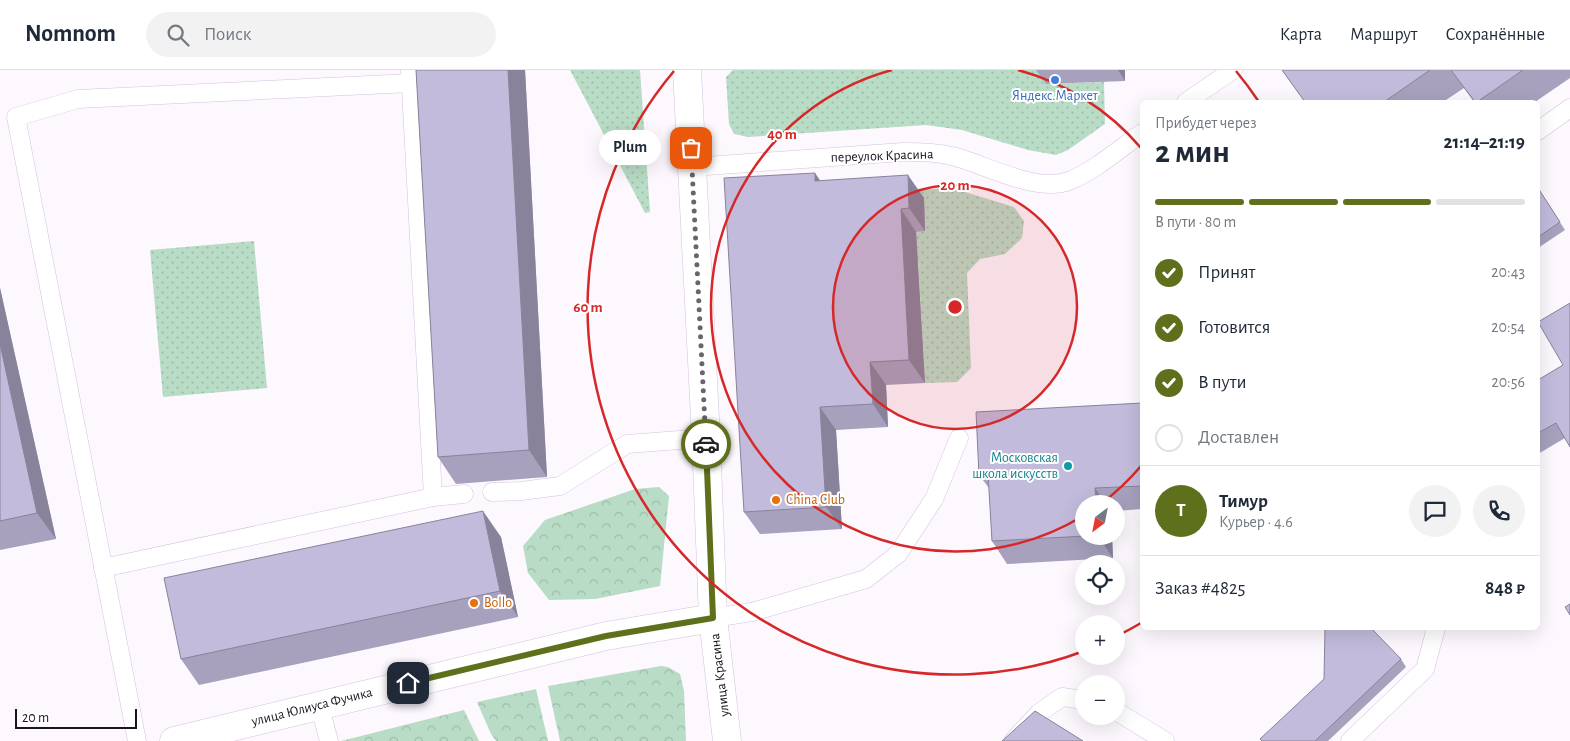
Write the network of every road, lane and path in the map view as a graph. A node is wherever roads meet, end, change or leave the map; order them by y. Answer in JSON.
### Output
{"nodes":[{"id":1,"x":687,"y":70,"type":"edge"},
{"id":2,"x":1233,"y":70,"type":"edge"},
{"id":3,"x":411,"y":76,"type":"edge"},
{"id":4,"x":331,"y":78,"type":"edge"},
{"id":5,"x":1194,"y":100,"type":"edge"},
{"id":6,"x":1570,"y":108,"type":"edge"},
{"id":7,"x":1540,"y":130,"type":"edge"},
{"id":8,"x":1140,"y":134,"type":"edge"},
{"id":9,"x":692,"y":167,"type":"junction"},
{"id":10,"x":706,"y":438,"type":"junction"},
{"id":11,"x":959,"y":438,"type":"dead end"},
{"id":12,"x":492,"y":492,"type":"dead end"},
{"id":13,"x":464,"y":494,"type":"dead end"},
{"id":14,"x":433,"y":497,"type":"junction"},
{"id":15,"x":103,"y":568,"type":"junction"},
{"id":16,"x":713,"y":618,"type":"junction"},
{"id":17,"x":1435,"y":630,"type":"edge"},
{"id":18,"x":1075,"y":699,"type":"edge"},
{"id":19,"x":319,"y":704,"type":"junction"},
{"id":20,"x":1125,"y":717,"type":"edge"},
{"id":21,"x":137,"y":741,"type":"edge"},
{"id":22,"x":174,"y":741,"type":"edge"},
{"id":23,"x":329,"y":741,"type":"edge"},
{"id":24,"x":727,"y":741,"type":"edge"},
{"id":25,"x":1013,"y":741,"type":"edge"},
{"id":26,"x":1165,"y":741,"type":"edge"},
{"id":27,"x":1350,"y":741,"type":"edge"}],
"edges":[{"from":1,"to":9,"type":"street","name":"улица Красина"},
{"from":2,"to":5,"type":"lane"},
{"from":3,"to":4,"type":"lane"},
{"from":3,"to":14,"type":"lane"},
{"from":4,"to":15,"type":"lane"},
{"from":6,"to":7,"type":"lane"},
{"from":8,"to":9,"type":"lane","name":"переулок Красина"},
{"from":9,"to":10,"type":"street","name":"улица Красина"},
{"from":10,"to":12,"type":"lane"},
{"from":10,"to":16,"type":"street","name":"улица Красина"},
{"from":11,"to":16,"type":"lane"},
{"from":13,"to":14,"type":"lane"},
{"from":14,"to":15,"type":"lane"},
{"from":15,"to":21,"type":"lane"},
{"from":16,"to":19,"type":"street","name":"улица Юлиуса Фучика"},
{"from":16,"to":24,"type":"street","name":"улица Красина"},
{"from":17,"to":27,"type":"lane"},
{"from":18,"to":25,"type":"lane"},
{"from":19,"to":22,"type":"street","name":"улица Юлиуса Фучика"},
{"from":19,"to":23,"type":"lane"},
{"from":20,"to":26,"type":"lane"}]}
